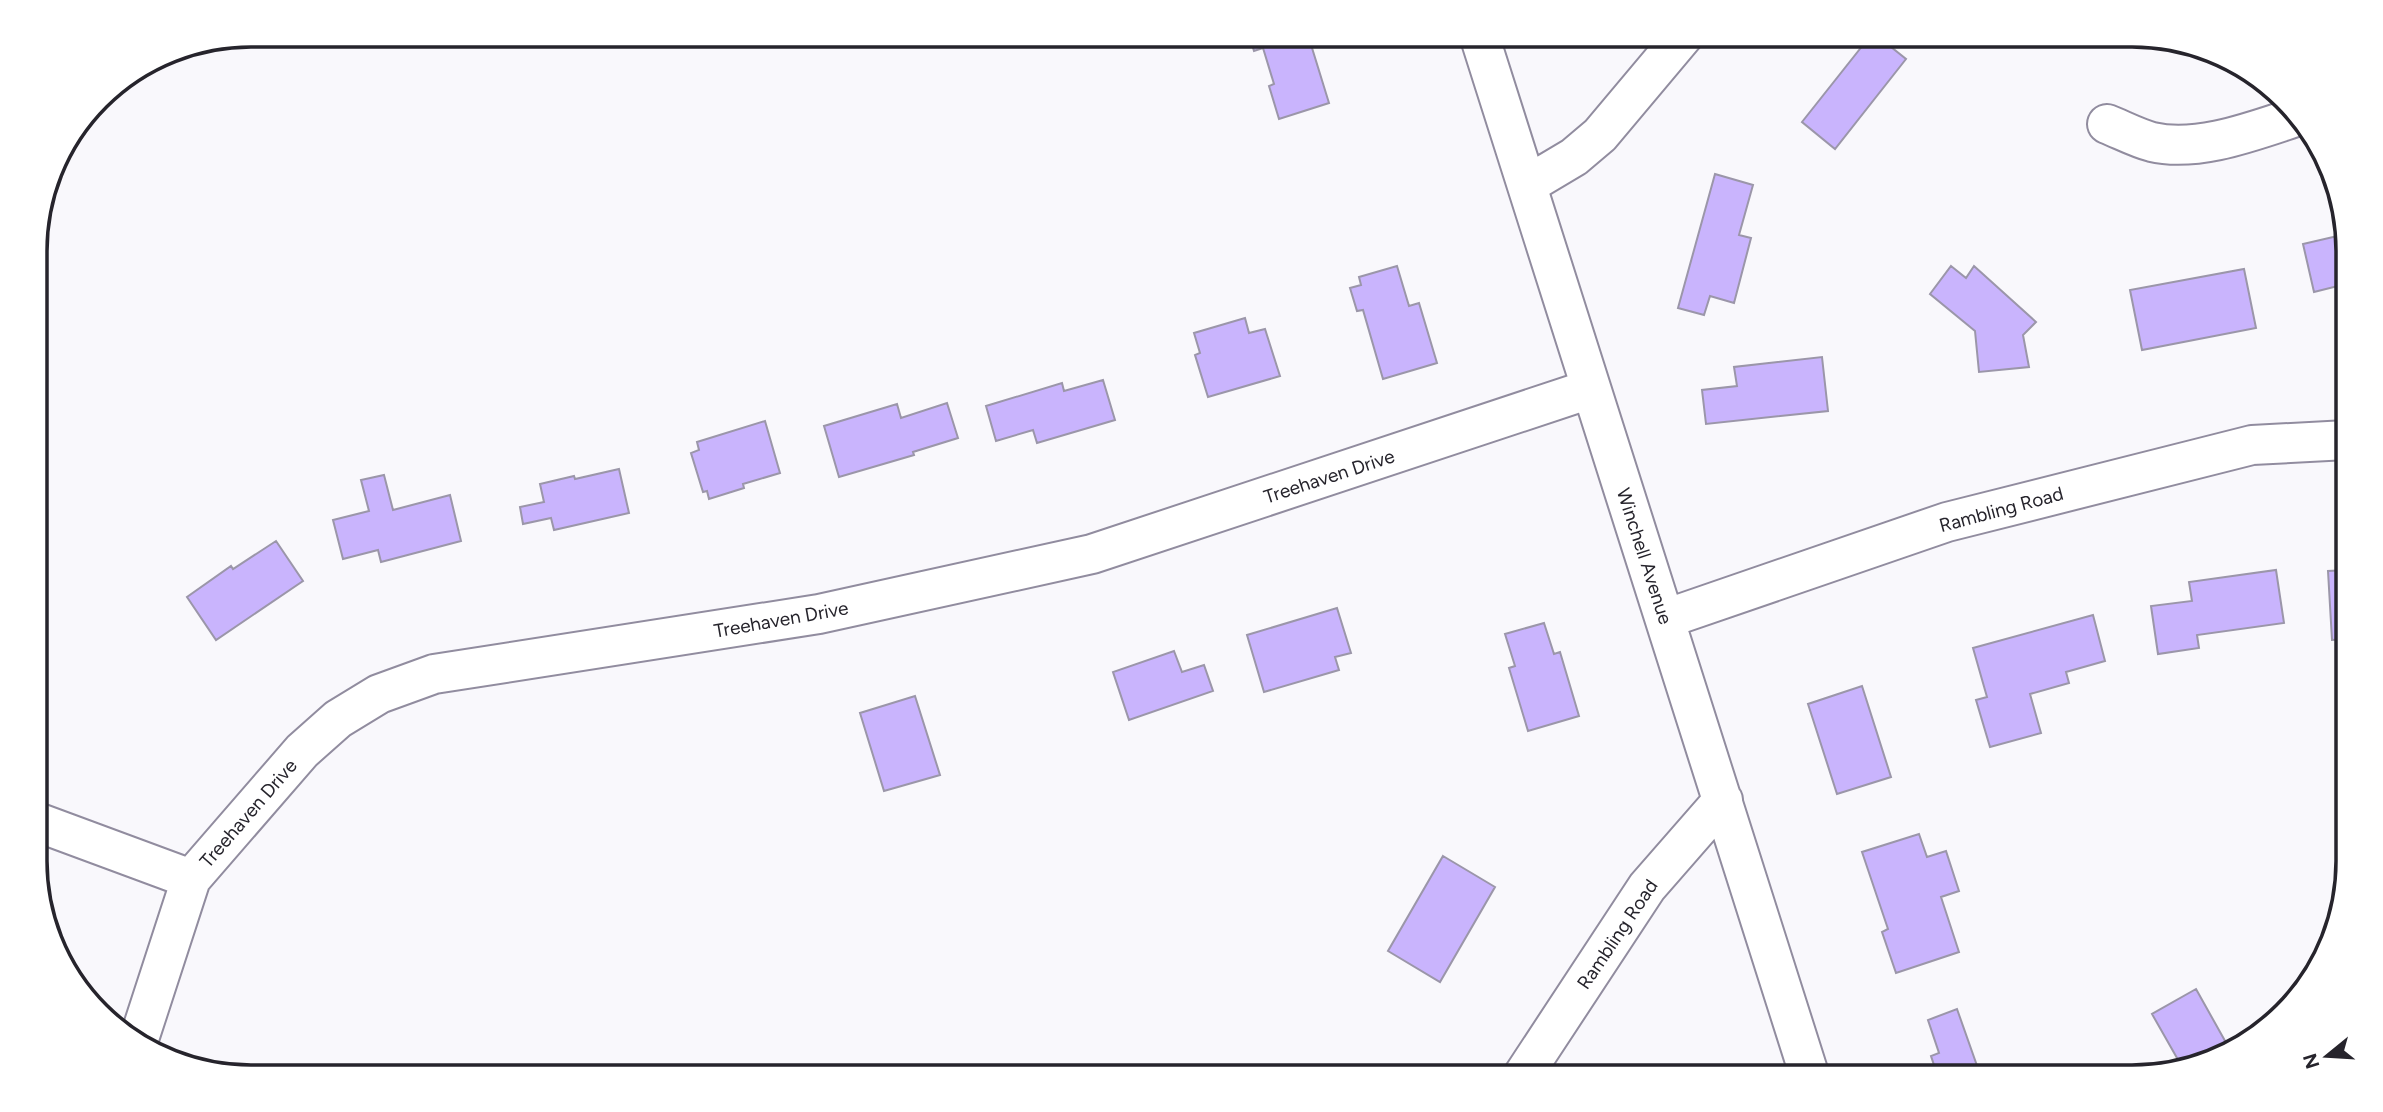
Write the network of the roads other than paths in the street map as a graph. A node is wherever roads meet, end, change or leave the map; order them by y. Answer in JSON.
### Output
{"nodes":[{"id":1,"x":1483,"y":47,"type":"edge"},
{"id":2,"x":1674,"y":47,"type":"edge"},
{"id":3,"x":2287,"y":120,"type":"edge"},
{"id":4,"x":2107,"y":124,"type":"dead end"},
{"id":5,"x":1527,"y":185,"type":"junction"},
{"id":6,"x":1590,"y":389,"type":"junction"},
{"id":7,"x":2336,"y":441,"type":"edge"},
{"id":8,"x":1665,"y":618,"type":"junction"},
{"id":9,"x":1723,"y":800,"type":"junction"},
{"id":10,"x":47,"y":826,"type":"edge"},
{"id":11,"x":191,"y":879,"type":"junction"},
{"id":12,"x":141,"y":1032,"type":"edge"},
{"id":13,"x":1530,"y":1064,"type":"edge"},
{"id":14,"x":1806,"y":1064,"type":"edge"}],
"edges":[{"from":1,"to":5,"type":"street","name":"Winchell Avenue"},
{"from":2,"to":5,"type":"street"},
{"from":3,"to":4,"type":"street"},
{"from":5,"to":6,"type":"street","name":"Winchell Avenue"},
{"from":6,"to":8,"type":"street","name":"Winchell Avenue"},
{"from":6,"to":11,"type":"street","name":"Treehaven Drive"},
{"from":7,"to":8,"type":"street","name":"Rambling Road"},
{"from":8,"to":9,"type":"street","name":"Winchell Avenue"},
{"from":9,"to":13,"type":"street","name":"Rambling Road"},
{"from":9,"to":14,"type":"street","name":"Winchell Avenue"},
{"from":10,"to":11,"type":"street"},
{"from":11,"to":12,"type":"street","name":"Treehaven Drive"}]}
